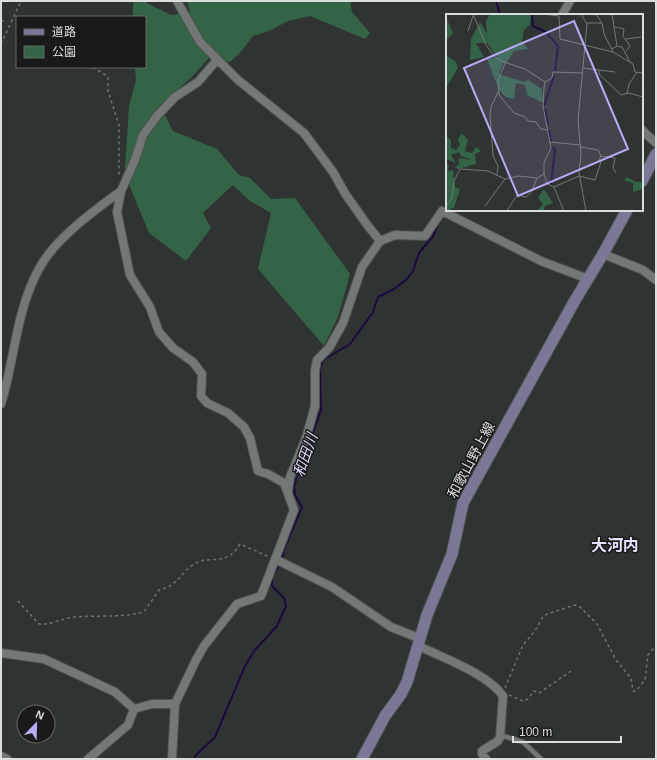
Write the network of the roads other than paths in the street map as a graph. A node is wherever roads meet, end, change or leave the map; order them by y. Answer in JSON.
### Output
{"nodes":[{"id":1,"x":178,"y":1,"type":"edge"},
{"id":2,"x":570,"y":1,"type":"edge"},
{"id":3,"x":563,"y":14,"type":"edge"},
{"id":4,"x":217,"y":60,"type":"junction"},
{"id":5,"x":643,"y":131,"type":"edge"},
{"id":6,"x":656,"y":143,"type":"edge"},
{"id":7,"x":656,"y":154,"type":"edge"},
{"id":8,"x":643,"y":178,"type":"edge"},
{"id":9,"x":121,"y":191,"type":"junction"},
{"id":10,"x":625,"y":211,"type":"edge"},
{"id":11,"x":380,"y":240,"type":"junction"},
{"id":12,"x":603,"y":254,"type":"junction"},
{"id":13,"x":588,"y":278,"type":"junction"},
{"id":14,"x":656,"y":280,"type":"edge"},
{"id":15,"x":1,"y":404,"type":"edge"},
{"id":16,"x":288,"y":491,"type":"junction"},
{"id":17,"x":275,"y":559,"type":"junction"},
{"id":18,"x":420,"y":643,"type":"junction"},
{"id":19,"x":1,"y":653,"type":"edge"},
{"id":20,"x":175,"y":704,"type":"junction"},
{"id":21,"x":134,"y":709,"type":"junction"},
{"id":22,"x":500,"y":734,"type":"junction"},
{"id":23,"x":1,"y":756,"type":"edge"},
{"id":24,"x":7,"y":759,"type":"edge"},
{"id":25,"x":88,"y":759,"type":"edge"},
{"id":26,"x":172,"y":759,"type":"edge"},
{"id":27,"x":362,"y":759,"type":"edge"},
{"id":28,"x":486,"y":759,"type":"edge"},
{"id":29,"x":541,"y":759,"type":"edge"}],
"edges":[{"from":1,"to":4,"type":"street"},
{"from":2,"to":3,"type":"street"},
{"from":4,"to":9,"type":"street"},
{"from":4,"to":11,"type":"street"},
{"from":5,"to":6,"type":"street"},
{"from":7,"to":8,"type":"main road"},
{"from":9,"to":15,"type":"street"},
{"from":9,"to":16,"type":"street"},
{"from":10,"to":12,"type":"main road","name":"和歌山野上線"},
{"from":11,"to":13,"type":"street"},
{"from":11,"to":16,"type":"street"},
{"from":12,"to":13,"type":"main road","name":"和歌山野上線"},
{"from":12,"to":14,"type":"street"},
{"from":13,"to":18,"type":"main road","name":"和歌山野上線"},
{"from":16,"to":17,"type":"street"},
{"from":17,"to":18,"type":"street"},
{"from":17,"to":20,"type":"street"},
{"from":18,"to":22,"type":"street"},
{"from":18,"to":27,"type":"main road","name":"和歌山野上線"},
{"from":19,"to":21,"type":"street"},
{"from":20,"to":21,"type":"street"},
{"from":20,"to":26,"type":"street"},
{"from":21,"to":25,"type":"street"},
{"from":22,"to":28,"type":"street"},
{"from":22,"to":29,"type":"lane"},
{"from":23,"to":24,"type":"street"}]}
